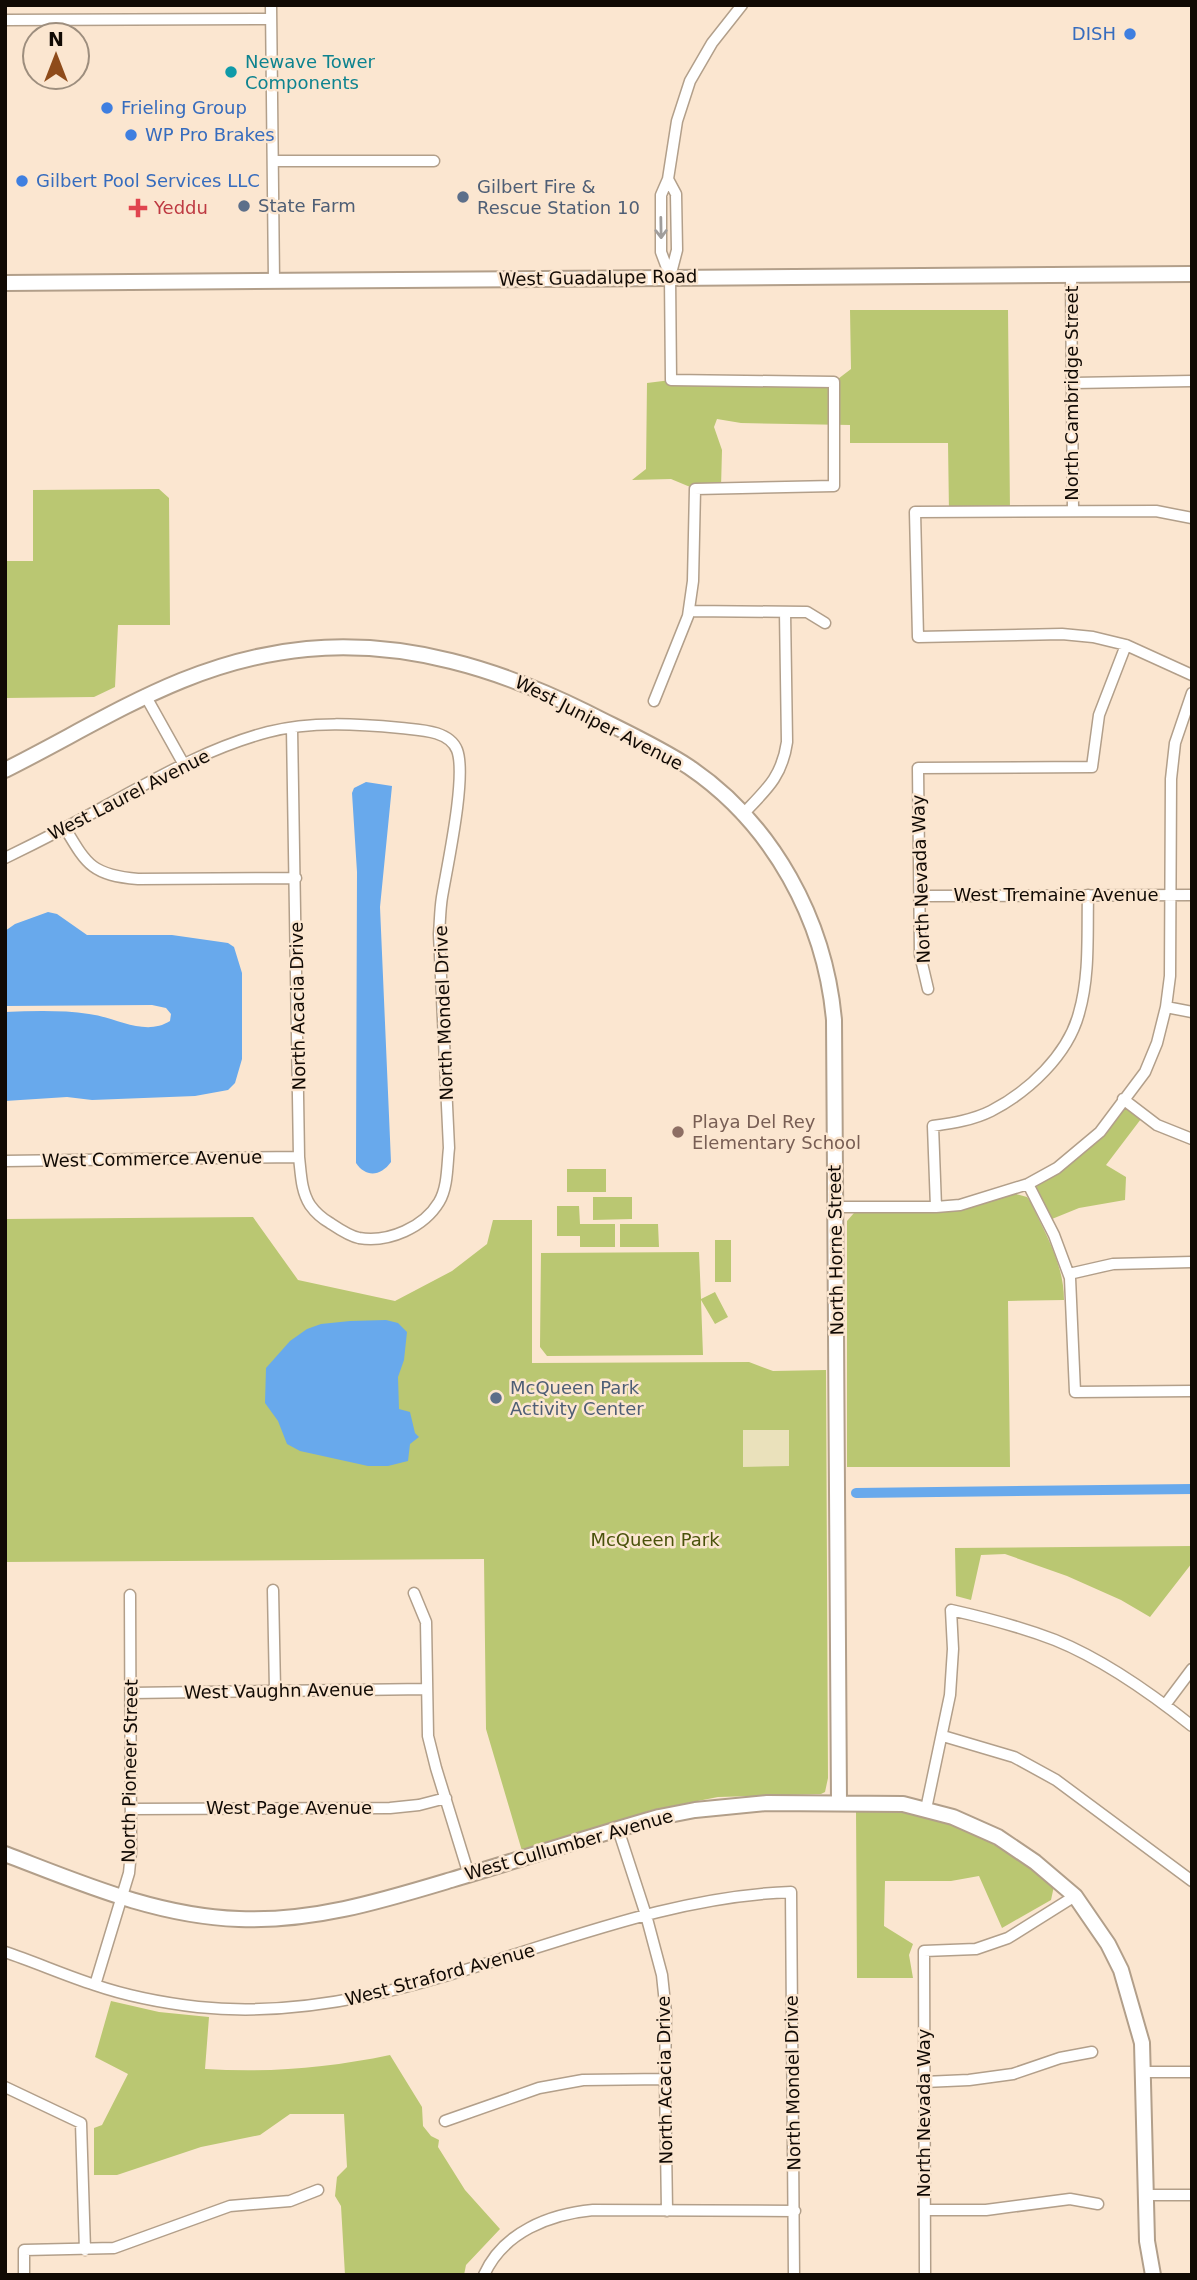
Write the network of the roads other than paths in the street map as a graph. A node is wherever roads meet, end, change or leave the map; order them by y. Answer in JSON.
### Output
{"nodes":[{"id":1,"x":271,"y":5,"type":"edge"},
{"id":2,"x":742,"y":5,"type":"edge"},
{"id":3,"x":271,"y":19,"type":"junction"},
{"id":4,"x":5,"y":20,"type":"edge"},
{"id":5,"x":273,"y":161,"type":"junction"},
{"id":6,"x":434,"y":161,"type":"dead end"},
{"id":7,"x":668,"y":179,"type":"junction"},
{"id":8,"x":1192,"y":274,"type":"edge"},
{"id":9,"x":1071,"y":275,"type":"junction"},
{"id":10,"x":670,"y":277,"type":"junction"},
{"id":11,"x":274,"y":281,"type":"junction"},
{"id":12,"x":5,"y":283,"type":"edge"},
{"id":13,"x":1192,"y":381,"type":"edge"},
{"id":14,"x":1073,"y":383,"type":"junction"},
{"id":15,"x":1073,"y":511,"type":"junction"},
{"id":16,"x":1192,"y":518,"type":"edge"},
{"id":17,"x":689,"y":611,"type":"junction"},
{"id":18,"x":786,"y":612,"type":"junction"},
{"id":19,"x":825,"y":622,"type":"dead end"},
{"id":20,"x":1126,"y":645,"type":"junction"},
{"id":21,"x":1192,"y":675,"type":"edge"},
{"id":22,"x":1192,"y":694,"type":"edge"},
{"id":23,"x":145,"y":695,"type":"junction"},
{"id":24,"x":654,"y":701,"type":"dead end"},
{"id":25,"x":292,"y":727,"type":"junction"},
{"id":26,"x":457,"y":749,"type":"joint"},
{"id":27,"x":183,"y":763,"type":"junction"},
{"id":28,"x":5,"y":770,"type":"edge"},
{"id":29,"x":742,"y":815,"type":"junction"},
{"id":30,"x":65,"y":828,"type":"junction"},
{"id":31,"x":5,"y":858,"type":"edge"},
{"id":32,"x":296,"y":878,"type":"junction"},
{"id":33,"x":1088,"y":895,"type":"junction"},
{"id":34,"x":1171,"y":895,"type":"junction"},
{"id":35,"x":1192,"y":895,"type":"edge"},
{"id":36,"x":920,"y":896,"type":"junction"},
{"id":37,"x":929,"y":989,"type":"dead end"},
{"id":38,"x":1166,"y":1007,"type":"junction"},
{"id":39,"x":1192,"y":1012,"type":"edge"},
{"id":40,"x":1123,"y":1099,"type":"junction"},
{"id":41,"x":1192,"y":1139,"type":"edge"},
{"id":42,"x":299,"y":1157,"type":"junction"},
{"id":43,"x":5,"y":1161,"type":"edge"},
{"id":44,"x":1028,"y":1184,"type":"junction"},
{"id":45,"x":835,"y":1207,"type":"junction"},
{"id":46,"x":936,"y":1207,"type":"junction"},
{"id":47,"x":377,"y":1238,"type":"joint"},
{"id":48,"x":1192,"y":1262,"type":"edge"},
{"id":49,"x":1069,"y":1274,"type":"junction"},
{"id":50,"x":1192,"y":1391,"type":"edge"},
{"id":51,"x":273,"y":1590,"type":"dead end"},
{"id":52,"x":414,"y":1594,"type":"dead end"},
{"id":53,"x":130,"y":1595,"type":"dead end"},
{"id":54,"x":1192,"y":1669,"type":"edge"},
{"id":55,"x":427,"y":1689,"type":"junction"},
{"id":56,"x":275,"y":1690,"type":"junction"},
{"id":57,"x":131,"y":1693,"type":"junction"},
{"id":58,"x":1165,"y":1705,"type":"junction"},
{"id":59,"x":1192,"y":1726,"type":"edge"},
{"id":60,"x":943,"y":1736,"type":"junction"},
{"id":61,"x":446,"y":1798,"type":"junction"},
{"id":62,"x":839,"y":1802,"type":"junction"},
{"id":63,"x":131,"y":1809,"type":"junction"},
{"id":64,"x":926,"y":1809,"type":"junction"},
{"id":65,"x":618,"y":1829,"type":"junction"},
{"id":66,"x":5,"y":1854,"type":"edge"},
{"id":67,"x":469,"y":1875,"type":"junction"},
{"id":68,"x":1192,"y":1881,"type":"edge"},
{"id":69,"x":791,"y":1892,"type":"joint"},
{"id":70,"x":1075,"y":1896,"type":"junction"},
{"id":71,"x":121,"y":1898,"type":"junction"},
{"id":72,"x":646,"y":1915,"type":"junction"},
{"id":73,"x":5,"y":1952,"type":"edge"},
{"id":74,"x":96,"y":1985,"type":"junction"},
{"id":75,"x":1091,"y":2052,"type":"dead end"},
{"id":76,"x":1145,"y":2072,"type":"junction"},
{"id":77,"x":1192,"y":2072,"type":"edge"},
{"id":78,"x":665,"y":2079,"type":"junction"},
{"id":79,"x":924,"y":2082,"type":"junction"},
{"id":80,"x":5,"y":2087,"type":"edge"},
{"id":81,"x":445,"y":2120,"type":"dead end"},
{"id":82,"x":318,"y":2190,"type":"dead end"},
{"id":83,"x":1146,"y":2195,"type":"junction"},
{"id":84,"x":1192,"y":2195,"type":"edge"},
{"id":85,"x":1098,"y":2204,"type":"dead end"},
{"id":86,"x":925,"y":2210,"type":"junction"},
{"id":87,"x":667,"y":2211,"type":"junction"},
{"id":88,"x":795,"y":2211,"type":"junction"},
{"id":89,"x":85,"y":2250,"type":"junction"},
{"id":90,"x":24,"y":2275,"type":"edge"},
{"id":91,"x":484,"y":2275,"type":"edge"},
{"id":92,"x":794,"y":2275,"type":"edge"},
{"id":93,"x":925,"y":2275,"type":"edge"},
{"id":94,"x":1153,"y":2275,"type":"edge"}],
"edges":[{"from":1,"to":3,"type":"street"},
{"from":2,"to":7,"type":"street"},
{"from":3,"to":4,"type":"street"},
{"from":3,"to":5,"type":"street"},
{"from":5,"to":6,"type":"street"},
{"from":5,"to":11,"type":"street"},
{"from":7,"to":10,"type":"street"},
{"from":7,"to":10,"type":"street","one_way":true},
{"from":8,"to":9,"type":"street","name":"West Guadalupe Road"},
{"from":9,"to":10,"type":"street","name":"West Guadalupe Road"},
{"from":9,"to":14,"type":"street","name":"North Cambridge Street"},
{"from":10,"to":11,"type":"street","name":"West Guadalupe Road"},
{"from":10,"to":17,"type":"street"},
{"from":11,"to":12,"type":"street","name":"West Guadalupe Road"},
{"from":13,"to":14,"type":"street"},
{"from":14,"to":15,"type":"street","name":"North Cambridge Street"},
{"from":15,"to":16,"type":"street"},
{"from":15,"to":20,"type":"street"},
{"from":17,"to":18,"type":"street"},
{"from":17,"to":24,"type":"street"},
{"from":18,"to":19,"type":"street"},
{"from":18,"to":29,"type":"street"},
{"from":20,"to":21,"type":"street"},
{"from":20,"to":36,"type":"street","name":"North Nevada Way"},
{"from":22,"to":34,"type":"street"},
{"from":23,"to":27,"type":"street"},
{"from":23,"to":28,"type":"street","name":"West Juniper Avenue"},
{"from":23,"to":29,"type":"street","name":"West Juniper Avenue"},
{"from":25,"to":26,"type":"street","name":"West Laurel Avenue"},
{"from":25,"to":27,"type":"street","name":"West Laurel Avenue"},
{"from":25,"to":32,"type":"street","name":"North Acacia Drive"},
{"from":26,"to":47,"type":"street","name":"North Mondel Drive"},
{"from":27,"to":30,"type":"street","name":"West Laurel Avenue"},
{"from":29,"to":45,"type":"street","name":"North Horne Street"},
{"from":30,"to":31,"type":"street","name":"West Laurel Avenue"},
{"from":30,"to":32,"type":"street"},
{"from":32,"to":42,"type":"street","name":"North Acacia Drive"},
{"from":33,"to":34,"type":"street","name":"West Tremaine Avenue"},
{"from":33,"to":36,"type":"street","name":"West Tremaine Avenue"},
{"from":33,"to":46,"type":"street"},
{"from":34,"to":35,"type":"street","name":"West Tremaine Avenue"},
{"from":34,"to":38,"type":"street"},
{"from":36,"to":37,"type":"street","name":"North Nevada Way"},
{"from":38,"to":39,"type":"street"},
{"from":38,"to":40,"type":"street"},
{"from":40,"to":41,"type":"street"},
{"from":40,"to":44,"type":"street"},
{"from":42,"to":43,"type":"street","name":"West Commerce Avenue"},
{"from":42,"to":47,"type":"street","name":"North Acacia Drive"},
{"from":44,"to":46,"type":"street"},
{"from":44,"to":49,"type":"street"},
{"from":45,"to":46,"type":"street"},
{"from":45,"to":62,"type":"street","name":"North Horne Street"},
{"from":48,"to":49,"type":"street"},
{"from":49,"to":50,"type":"street"},
{"from":51,"to":56,"type":"street"},
{"from":52,"to":55,"type":"street"},
{"from":53,"to":57,"type":"street","name":"North Pioneer Street"},
{"from":54,"to":58,"type":"street"},
{"from":55,"to":56,"type":"street","name":"West Vaughn Avenue"},
{"from":55,"to":61,"type":"street"},
{"from":56,"to":57,"type":"street","name":"West Vaughn Avenue"},
{"from":57,"to":63,"type":"street","name":"North Pioneer Street"},
{"from":58,"to":59,"type":"street"},
{"from":58,"to":60,"type":"street"},
{"from":60,"to":64,"type":"street"},
{"from":60,"to":68,"type":"street"},
{"from":61,"to":63,"type":"street","name":"West Page Avenue"},
{"from":61,"to":67,"type":"street"},
{"from":62,"to":64,"type":"street","name":"West Cullumber Avenue"},
{"from":62,"to":65,"type":"street","name":"West Cullumber Avenue"},
{"from":63,"to":71,"type":"street","name":"North Pioneer Street"},
{"from":64,"to":70,"type":"street","name":"West Cullumber Avenue"},
{"from":65,"to":67,"type":"street","name":"West Cullumber Avenue"},
{"from":65,"to":72,"type":"street","name":"North Acacia Drive"},
{"from":66,"to":71,"type":"street","name":"West Cullumber Avenue"},
{"from":67,"to":71,"type":"street","name":"West Cullumber Avenue"},
{"from":69,"to":72,"type":"street","name":"West Straford Avenue"},
{"from":69,"to":88,"type":"street","name":"North Mondel Drive"},
{"from":70,"to":76,"type":"street","name":"West Cullumber Avenue"},
{"from":70,"to":79,"type":"street","name":"North Nevada Way"},
{"from":71,"to":74,"type":"street","name":"North Pioneer Street"},
{"from":72,"to":74,"type":"street","name":"West Straford Avenue"},
{"from":72,"to":78,"type":"street","name":"North Acacia Drive"},
{"from":73,"to":74,"type":"street","name":"West Straford Avenue"},
{"from":75,"to":79,"type":"street"},
{"from":76,"to":77,"type":"street"},
{"from":76,"to":83,"type":"street"},
{"from":78,"to":81,"type":"street"},
{"from":78,"to":87,"type":"street","name":"North Acacia Drive"},
{"from":79,"to":86,"type":"street","name":"North Nevada Way"},
{"from":80,"to":89,"type":"street"},
{"from":82,"to":89,"type":"street"},
{"from":83,"to":84,"type":"street"},
{"from":83,"to":94,"type":"street"},
{"from":85,"to":86,"type":"street"},
{"from":86,"to":93,"type":"street","name":"North Nevada Way"},
{"from":87,"to":88,"type":"street"},
{"from":87,"to":91,"type":"street"},
{"from":88,"to":92,"type":"street","name":"North Mondel Drive"},
{"from":89,"to":90,"type":"street"}]}
